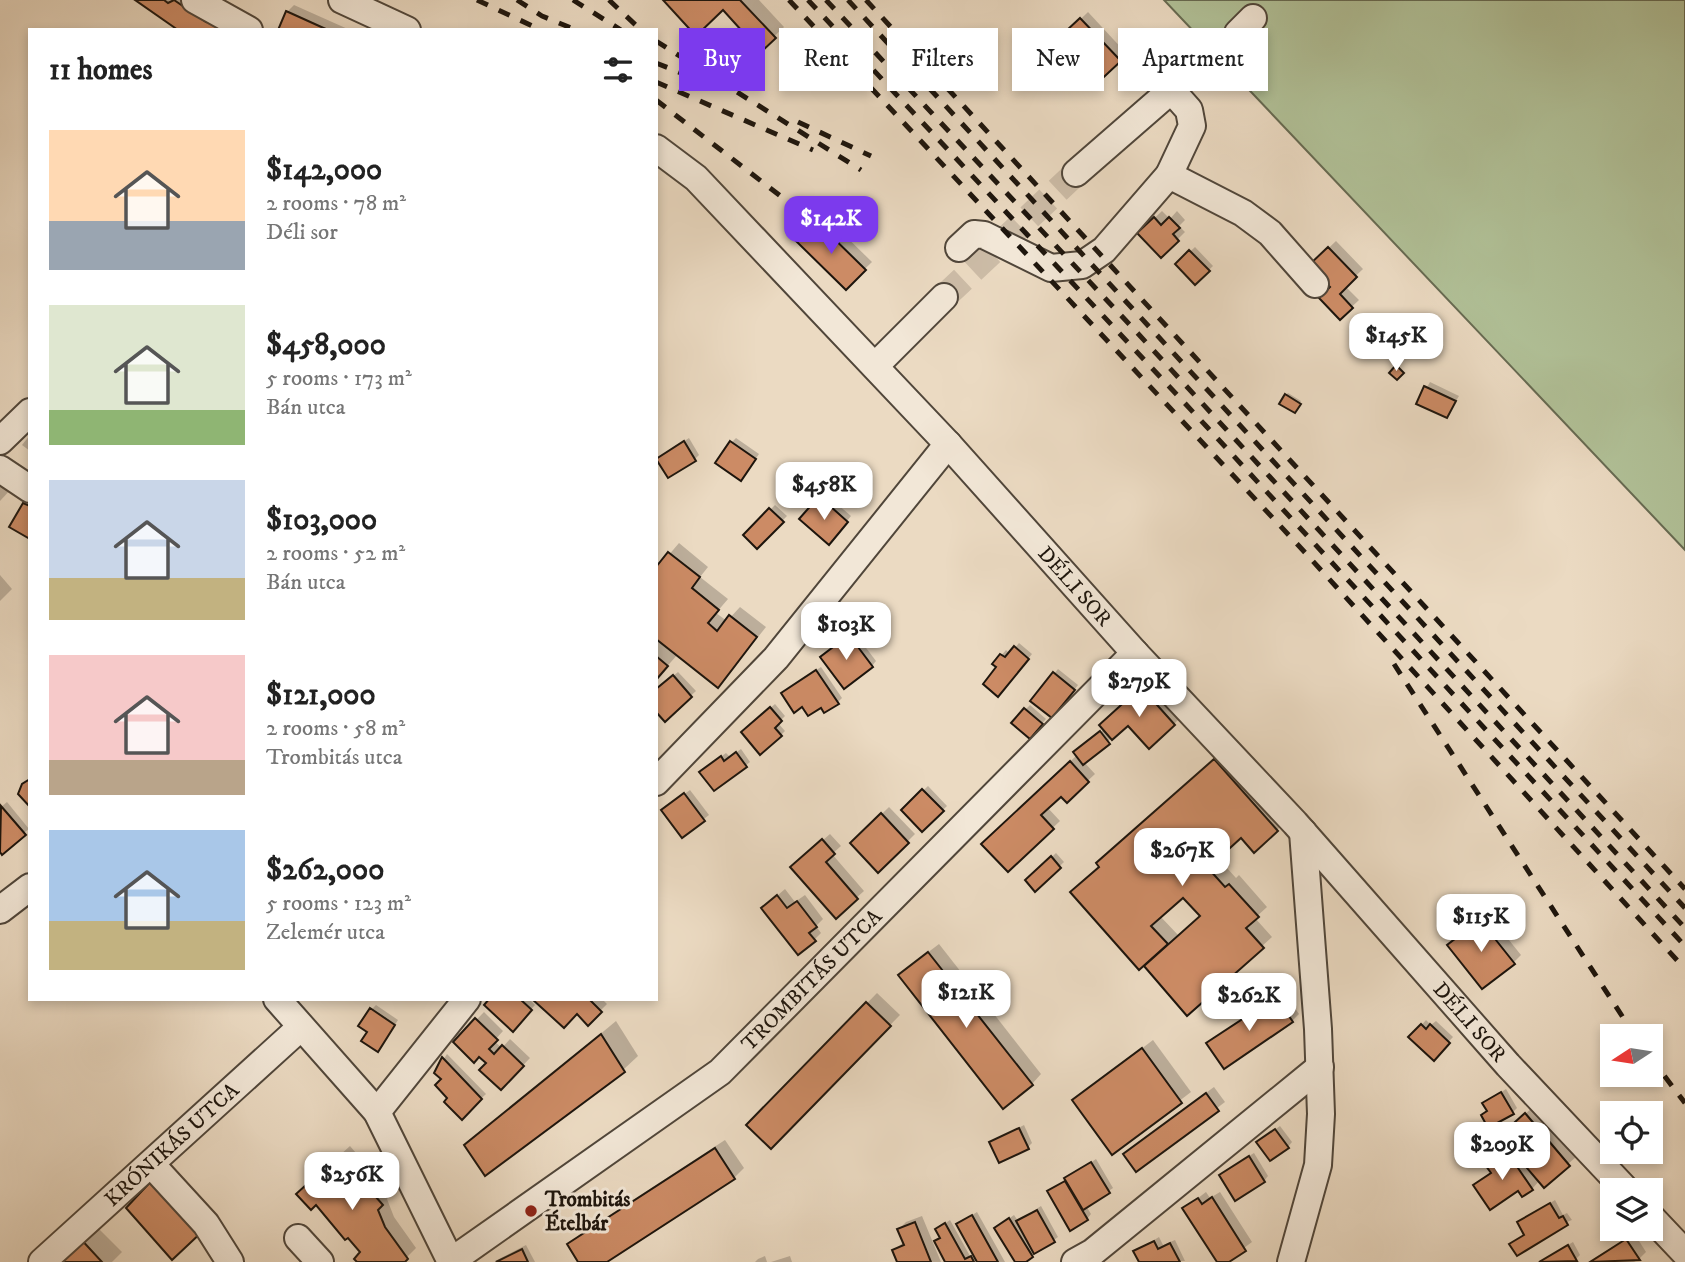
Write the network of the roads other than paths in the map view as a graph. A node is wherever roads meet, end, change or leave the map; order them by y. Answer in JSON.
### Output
{"nodes":[{"id":1,"x":195,"y":0,"type":"edge"},
{"id":2,"x":342,"y":0,"type":"edge"},
{"id":3,"x":245,"y":28,"type":"edge"},
{"id":4,"x":403,"y":28,"type":"edge"},
{"id":5,"x":1172,"y":91,"type":"edge"},
{"id":6,"x":1161,"y":99,"type":"tunnel mouth"},
{"id":7,"x":658,"y":150,"type":"edge"},
{"id":8,"x":1076,"y":173,"type":"tunnel mouth"},
{"id":9,"x":1169,"y":175,"type":"junction"},
{"id":10,"x":959,"y":248,"type":"dead end"},
{"id":11,"x":1315,"y":284,"type":"dead end"},
{"id":12,"x":944,"y":297,"type":"tunnel mouth"},
{"id":13,"x":875,"y":366,"type":"junction"},
{"id":14,"x":28,"y":414,"type":"edge"},
{"id":15,"x":0,"y":441,"type":"edge"},
{"id":16,"x":948,"y":444,"type":"junction"},
{"id":17,"x":0,"y":469,"type":"edge"},
{"id":18,"x":28,"y":488,"type":"edge"},
{"id":19,"x":1135,"y":653,"type":"junction"},
{"id":20,"x":658,"y":780,"type":"edge"},
{"id":21,"x":1303,"y":832,"type":"junction"},
{"id":22,"x":28,"y":889,"type":"edge"},
{"id":23,"x":0,"y":910,"type":"edge"},
{"id":24,"x":279,"y":1001,"type":"edge"},
{"id":25,"x":465,"y":1001,"type":"edge"},
{"id":26,"x":302,"y":1027,"type":"junction"},
{"id":27,"x":1320,"y":1067,"type":"junction"},
{"id":28,"x":377,"y":1112,"type":"junction"},
{"id":29,"x":150,"y":1164,"type":"junction"},
{"id":30,"x":1615,"y":1178,"type":"edge"},
{"id":31,"x":1663,"y":1229,"type":"edge"},
{"id":32,"x":298,"y":1238,"type":"dead end"},
{"id":33,"x":1685,"y":1252,"type":"edge"},
{"id":34,"x":42,"y":1262,"type":"edge"},
{"id":35,"x":230,"y":1262,"type":"edge"},
{"id":36,"x":320,"y":1262,"type":"edge"},
{"id":37,"x":451,"y":1262,"type":"edge"},
{"id":38,"x":1075,"y":1262,"type":"edge"},
{"id":39,"x":1291,"y":1262,"type":"edge"}],
"edges":[{"from":1,"to":3,"type":"street"},
{"from":2,"to":4,"type":"street"},
{"from":5,"to":9,"type":"street"},
{"from":6,"to":8,"type":"street"},
{"from":7,"to":13,"type":"street","name":"DÉLI SOR"},
{"from":9,"to":10,"type":"street"},
{"from":9,"to":11,"type":"street"},
{"from":12,"to":13,"type":"street"},
{"from":13,"to":16,"type":"street","name":"DÉLI SOR"},
{"from":14,"to":15,"type":"street"},
{"from":16,"to":19,"type":"street","name":"DÉLI SOR"},
{"from":16,"to":20,"type":"street"},
{"from":17,"to":18,"type":"street"},
{"from":19,"to":21,"type":"street","name":"DÉLI SOR"},
{"from":19,"to":37,"type":"street","name":"TROMBITÁS UTCA"},
{"from":21,"to":27,"type":"street"},
{"from":21,"to":30,"type":"street","name":"DÉLI SOR"},
{"from":22,"to":23,"type":"street"},
{"from":24,"to":26,"type":"street"},
{"from":25,"to":28,"type":"street"},
{"from":26,"to":28,"type":"street"},
{"from":26,"to":29,"type":"street","name":"KRÓNIKÁS UTCA"},
{"from":27,"to":38,"type":"street"},
{"from":27,"to":39,"type":"street"},
{"from":28,"to":37,"type":"street"},
{"from":29,"to":34,"type":"street","name":"KRÓNIKÁS UTCA"},
{"from":29,"to":35,"type":"street"},
{"from":31,"to":33,"type":"street"},
{"from":32,"to":36,"type":"street"}]}
